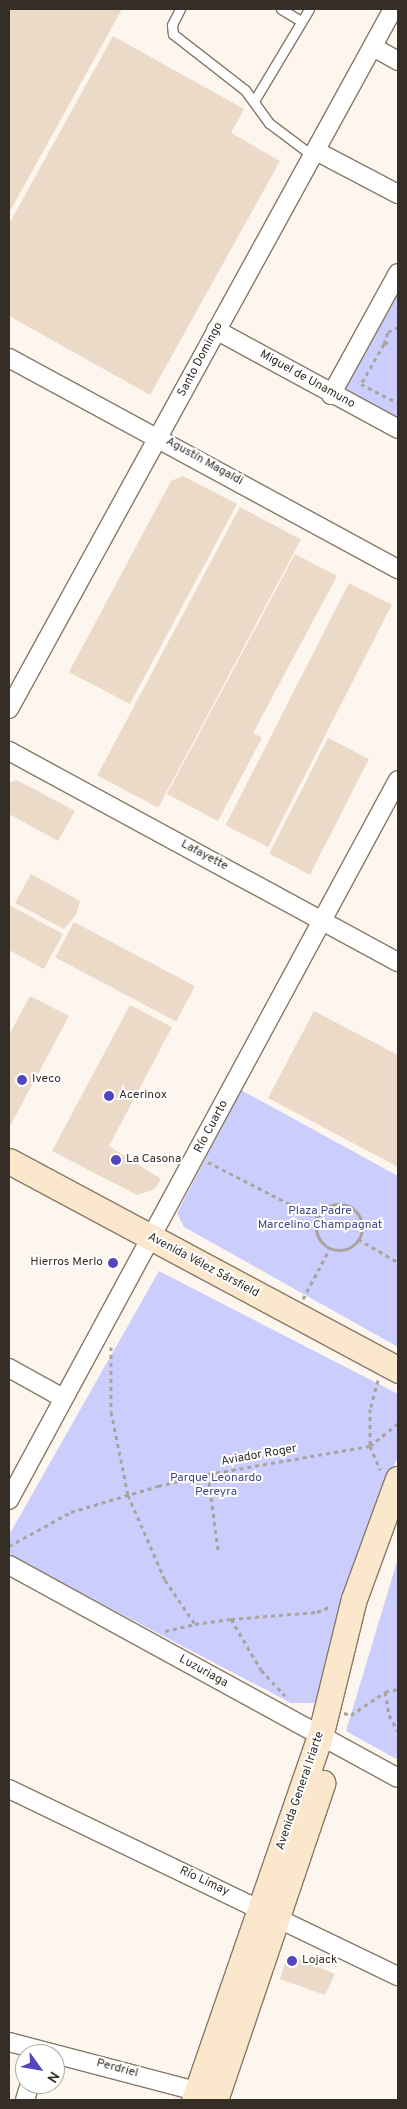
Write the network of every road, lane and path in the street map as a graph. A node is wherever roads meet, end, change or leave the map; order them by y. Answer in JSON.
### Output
{"nodes":[{"id":1,"x":180,"y":9,"type":"edge"},
{"id":2,"x":281,"y":9,"type":"edge"},
{"id":3,"x":309,"y":9,"type":"edge"},
{"id":4,"x":393,"y":9,"type":"edge"},
{"id":5,"x":301,"y":21,"type":"junction"},
{"id":6,"x":373,"y":47,"type":"junction"},
{"id":7,"x":398,"y":61,"type":"edge"},
{"id":8,"x":254,"y":101,"type":"junction"},
{"id":9,"x":315,"y":154,"type":"junction"},
{"id":10,"x":398,"y":194,"type":"edge"},
{"id":11,"x":398,"y":273,"type":"edge"},
{"id":12,"x":398,"y":327,"type":"edge"},
{"id":13,"x":216,"y":330,"type":"junction"},
{"id":14,"x":9,"y":358,"type":"edge"},
{"id":15,"x":331,"y":395,"type":"junction"},
{"id":16,"x":398,"y":403,"type":"edge"},
{"id":17,"x":398,"y":429,"type":"edge"},
{"id":18,"x":160,"y":438,"type":"junction"},
{"id":19,"x":398,"y":569,"type":"edge"},
{"id":20,"x":9,"y":710,"type":"edge"},
{"id":21,"x":9,"y":751,"type":"edge"},
{"id":22,"x":398,"y":780,"type":"edge"},
{"id":23,"x":322,"y":920,"type":"junction"},
{"id":24,"x":398,"y":962,"type":"edge"},
{"id":25,"x":197,"y":1155,"type":"junction"},
{"id":26,"x":9,"y":1161,"type":"edge"},
{"id":27,"x":317,"y":1218,"type":"junction"},
{"id":28,"x":152,"y":1239,"type":"junction"},
{"id":29,"x":358,"y":1239,"type":"junction"},
{"id":30,"x":330,"y":1248,"type":"junction"},
{"id":31,"x":398,"y":1262,"type":"edge"},
{"id":32,"x":113,"y":1309,"type":"junction"},
{"id":33,"x":295,"y":1315,"type":"junction"},
{"id":34,"x":391,"y":1366,"type":"edge"},
{"id":35,"x":9,"y":1368,"type":"edge"},
{"id":36,"x":63,"y":1398,"type":"junction"},
{"id":37,"x":398,"y":1423,"type":"edge"},
{"id":38,"x":370,"y":1446,"type":"junction"},
{"id":39,"x":208,"y":1474,"type":"junction"},
{"id":40,"x":397,"y":1482,"type":"edge"},
{"id":41,"x":128,"y":1495,"type":"junction"},
{"id":42,"x":9,"y":1500,"type":"edge"},
{"id":43,"x":398,"y":1522,"type":"edge"},
{"id":44,"x":398,"y":1532,"type":"edge"},
{"id":45,"x":9,"y":1546,"type":"edge"},
{"id":46,"x":218,"y":1550,"type":"dead end"},
{"id":47,"x":386,"y":1555,"type":"junction"},
{"id":48,"x":9,"y":1565,"type":"edge"},
{"id":49,"x":354,"y":1599,"type":"junction"},
{"id":50,"x":231,"y":1619,"type":"junction"},
{"id":51,"x":195,"y":1624,"type":"junction"},
{"id":52,"x":150,"y":1643,"type":"junction"},
{"id":53,"x":398,"y":1689,"type":"edge"},
{"id":54,"x":385,"y":1692,"type":"junction"},
{"id":55,"x":337,"y":1711,"type":"junction"},
{"id":56,"x":398,"y":1731,"type":"edge"},
{"id":57,"x":320,"y":1736,"type":"junction"},
{"id":58,"x":398,"y":1778,"type":"edge"},
{"id":59,"x":9,"y":1789,"type":"edge"},
{"id":60,"x":270,"y":1913,"type":"junction"},
{"id":61,"x":398,"y":1976,"type":"edge"},
{"id":62,"x":65,"y":2059,"type":"edge"},
{"id":63,"x":209,"y":2098,"type":"edge"}],
"edges":[{"from":1,"to":8,"type":"lane"},
{"from":2,"to":5,"type":"lane"},
{"from":3,"to":5,"type":"lane"},
{"from":4,"to":6,"type":"street","name":"Santo Domingo"},
{"from":5,"to":8,"type":"lane"},
{"from":6,"to":7,"type":"street"},
{"from":6,"to":9,"type":"street","name":"Santo Domingo"},
{"from":8,"to":9,"type":"lane"},
{"from":9,"to":10,"type":"street"},
{"from":9,"to":13,"type":"street","name":"Santo Domingo"},
{"from":11,"to":15,"type":"street"},
{"from":12,"to":16,"type":"path"},
{"from":13,"to":15,"type":"street","name":"Miguel de Unamuno"},
{"from":13,"to":18,"type":"street","name":"Santo Domingo"},
{"from":14,"to":18,"type":"street","name":"Agustín Magaldi"},
{"from":15,"to":17,"type":"street","name":"Miguel de Unamuno"},
{"from":18,"to":19,"type":"street","name":"Agustín Magaldi"},
{"from":18,"to":20,"type":"street","name":"Santo Domingo"},
{"from":21,"to":23,"type":"street","name":"Lafayette"},
{"from":22,"to":23,"type":"street","name":"Río Cuarto"},
{"from":23,"to":24,"type":"street","name":"Lafayette"},
{"from":23,"to":25,"type":"street","name":"Río Cuarto"},
{"from":25,"to":27,"type":"path"},
{"from":25,"to":28,"type":"street","name":"Río Cuarto"},
{"from":26,"to":28,"type":"main road","name":"Avenida Vélez Sársfield"},
{"from":27,"to":29,"type":"path"},
{"from":27,"to":30,"type":"path"},
{"from":28,"to":32,"type":"street","name":"Río Cuarto"},
{"from":28,"to":33,"type":"main road","name":"Avenida Vélez Sársfield"},
{"from":29,"to":30,"type":"path"},
{"from":29,"to":31,"type":"path"},
{"from":30,"to":33,"type":"path"},
{"from":32,"to":36,"type":"street","name":"Río Cuarto"},
{"from":32,"to":41,"type":"path"},
{"from":33,"to":34,"type":"main road","name":"Avenida Vélez Sársfield"},
{"from":34,"to":38,"type":"path"},
{"from":35,"to":36,"type":"street"},
{"from":36,"to":42,"type":"street","name":"Río Cuarto"},
{"from":37,"to":38,"type":"path","name":"Aviador Roger"},
{"from":38,"to":39,"type":"path","name":"Aviador Roger"},
{"from":38,"to":40,"type":"path"},
{"from":39,"to":41,"type":"path","name":"Aviador Roger"},
{"from":39,"to":46,"type":"path"},
{"from":40,"to":49,"type":"main road","name":"Avenida General Iriarte"},
{"from":41,"to":45,"type":"path","name":"Aviador Roger"},
{"from":41,"to":51,"type":"path"},
{"from":43,"to":47,"type":"main road","name":"Avenida General Iriarte"},
{"from":44,"to":47,"type":"main road"},
{"from":47,"to":55,"type":"main road","name":"Avenida General Iriarte"},
{"from":48,"to":52,"type":"street","name":"Luzuriaga"},
{"from":49,"to":50,"type":"path"},
{"from":49,"to":55,"type":"main road","name":"Avenida General Iriarte"},
{"from":50,"to":51,"type":"path"},
{"from":50,"to":57,"type":"path"},
{"from":51,"to":52,"type":"path"},
{"from":52,"to":57,"type":"street","name":"Luzuriaga"},
{"from":53,"to":54,"type":"path"},
{"from":54,"to":55,"type":"path"},
{"from":54,"to":56,"type":"path"},
{"from":55,"to":57,"type":"main road","name":"Avenida General Iriarte"},
{"from":57,"to":58,"type":"street","name":"Luzuriaga"},
{"from":57,"to":60,"type":"main road","name":"Avenida General Iriarte"},
{"from":59,"to":60,"type":"street","name":"Río Limay"},
{"from":60,"to":61,"type":"street","name":"Río Limay"},
{"from":60,"to":63,"type":"main road","name":"Avenida General Iriarte"},
{"from":62,"to":63,"type":"street","name":"Perdriel"}]}
